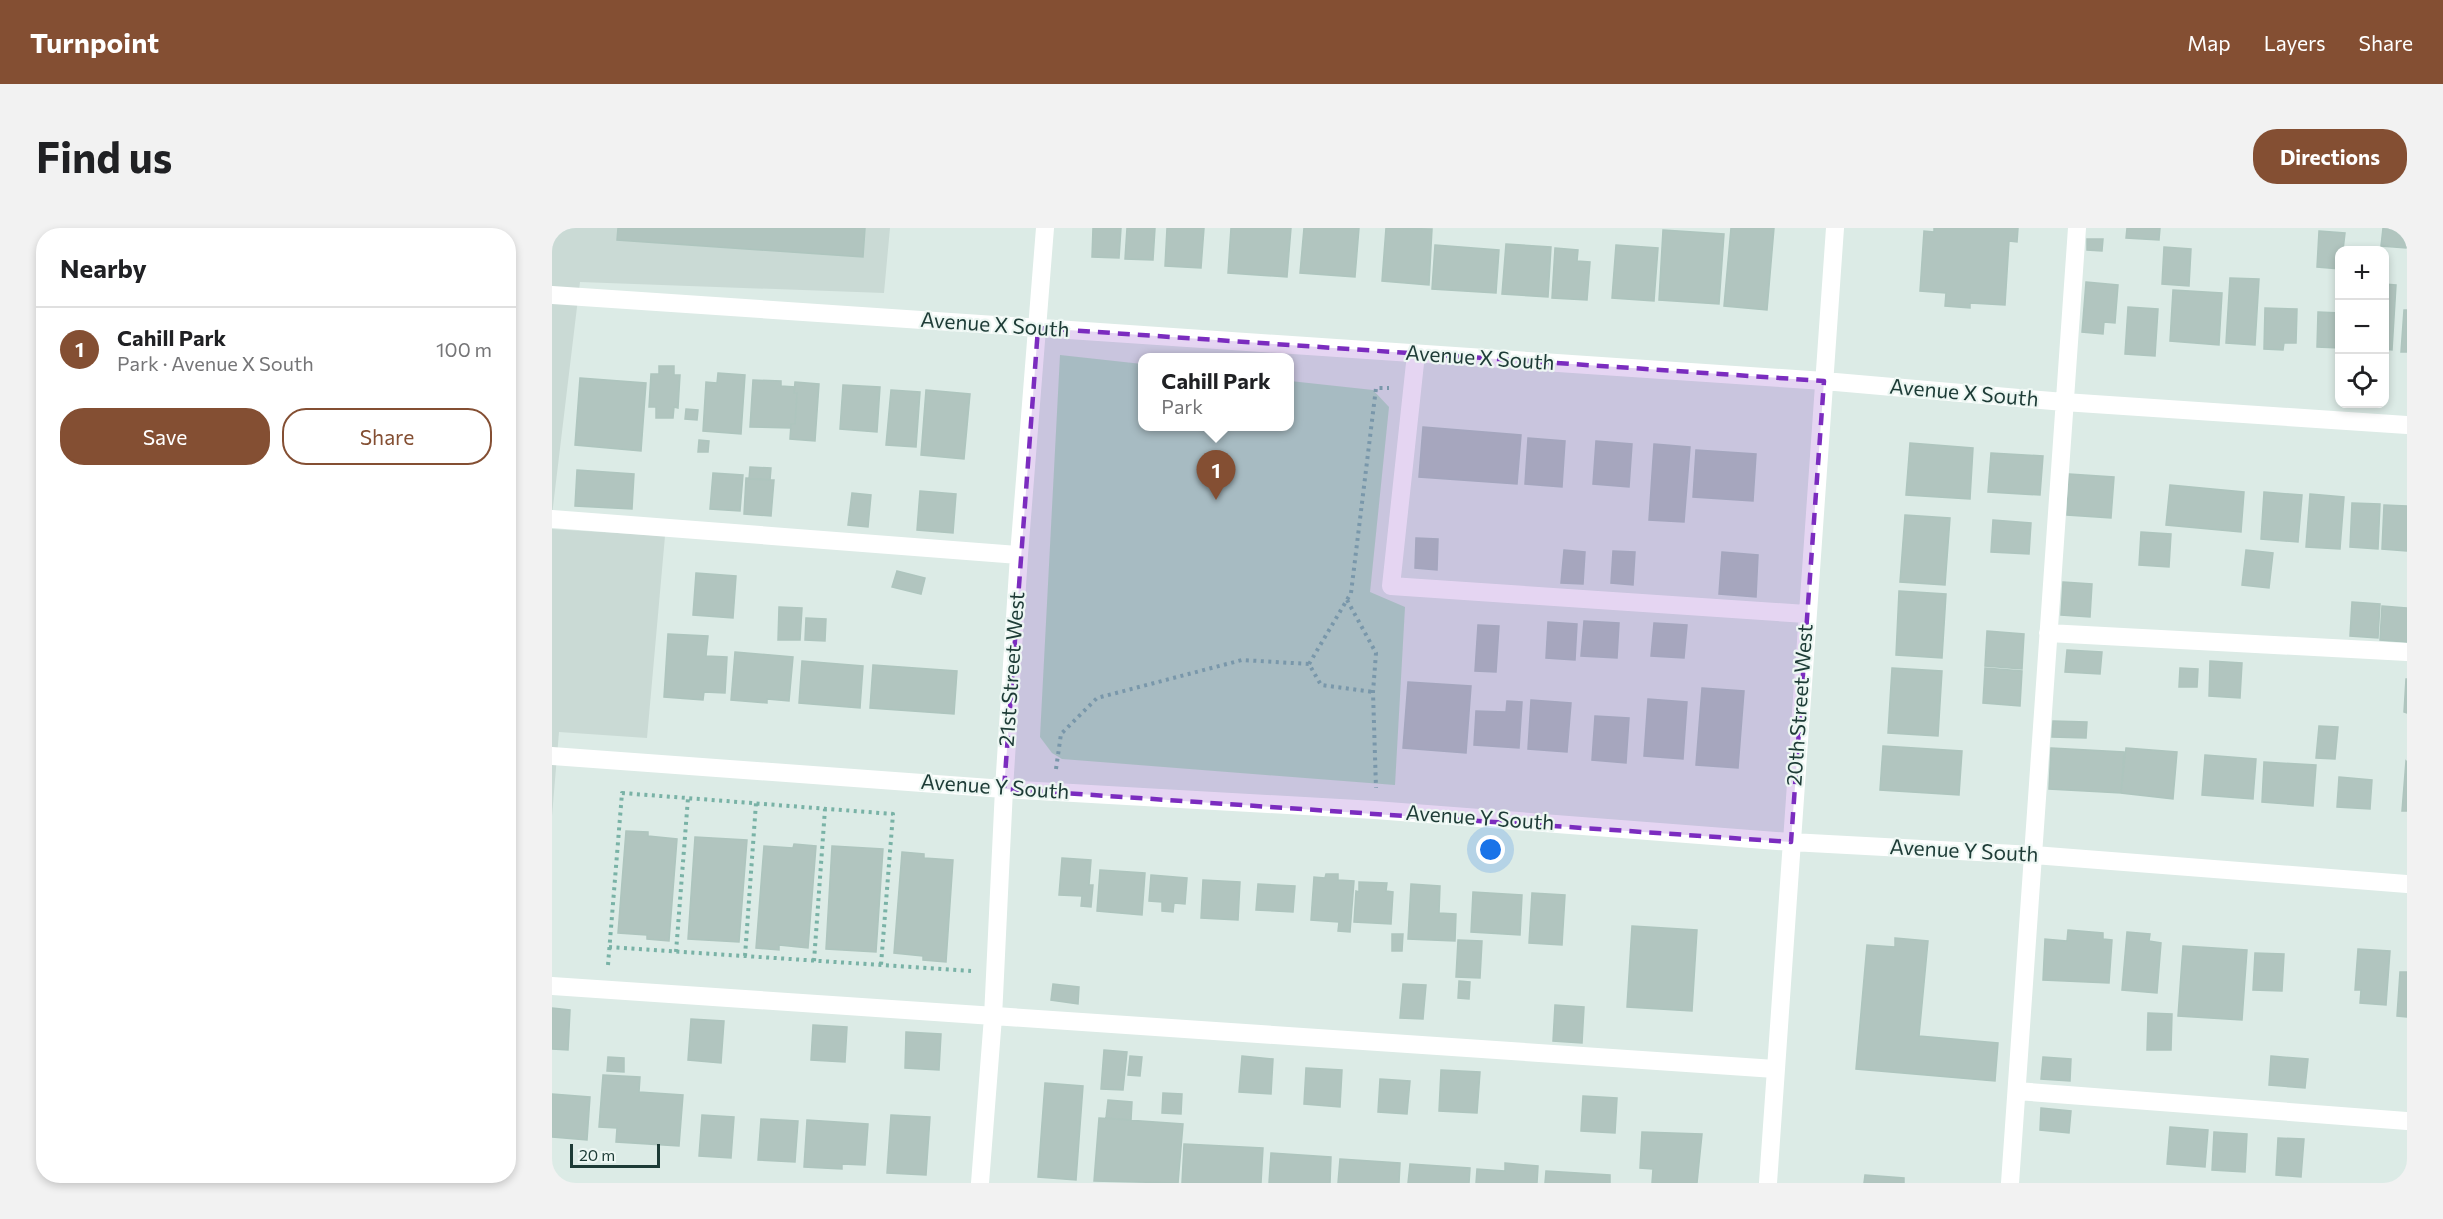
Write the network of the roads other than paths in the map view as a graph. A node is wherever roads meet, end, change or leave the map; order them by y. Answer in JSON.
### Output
{"nodes":[{"id":1,"x":1045,"y":228,"type":"edge"},
{"id":2,"x":1835,"y":228,"type":"edge"},
{"id":3,"x":2077,"y":228,"type":"edge"},
{"id":4,"x":552,"y":296,"type":"edge"},
{"id":5,"x":1038,"y":328,"type":"junction"},
{"id":6,"x":1416,"y":354,"type":"junction"},
{"id":7,"x":1824,"y":381,"type":"junction"},
{"id":8,"x":2064,"y":402,"type":"junction"},
{"id":9,"x":2407,"y":425,"type":"edge"},
{"id":10,"x":552,"y":519,"type":"edge"},
{"id":11,"x":1019,"y":555,"type":"junction"},
{"id":12,"x":1806,"y":614,"type":"junction"},
{"id":13,"x":2048,"y":633,"type":"junction"},
{"id":14,"x":2407,"y":652,"type":"edge"},
{"id":15,"x":552,"y":756,"type":"edge"},
{"id":16,"x":1004,"y":789,"type":"junction"},
{"id":17,"x":1791,"y":842,"type":"junction"},
{"id":18,"x":2034,"y":855,"type":"junction"},
{"id":19,"x":2407,"y":884,"type":"edge"},
{"id":20,"x":552,"y":986,"type":"edge"},
{"id":21,"x":993,"y":1017,"type":"junction"},
{"id":22,"x":1775,"y":1069,"type":"junction"},
{"id":23,"x":2017,"y":1091,"type":"junction"},
{"id":24,"x":2407,"y":1120,"type":"edge"},
{"id":25,"x":980,"y":1183,"type":"edge"},
{"id":26,"x":1768,"y":1183,"type":"edge"},
{"id":27,"x":2010,"y":1183,"type":"edge"}],
"edges":[{"from":1,"to":5,"type":"street","name":"21st Street West"},
{"from":2,"to":7,"type":"street","name":"20th Street West"},
{"from":3,"to":8,"type":"street"},
{"from":4,"to":5,"type":"street","name":"Avenue X South"},
{"from":5,"to":6,"type":"street","name":"Avenue X South"},
{"from":5,"to":11,"type":"street","name":"21st Street West"},
{"from":6,"to":7,"type":"street","name":"Avenue X South"},
{"from":6,"to":12,"type":"street"},
{"from":7,"to":8,"type":"street","name":"Avenue X South"},
{"from":7,"to":12,"type":"street","name":"20th Street West"},
{"from":8,"to":9,"type":"street","name":"Avenue X South"},
{"from":8,"to":13,"type":"street"},
{"from":10,"to":11,"type":"street"},
{"from":11,"to":16,"type":"street","name":"21st Street West"},
{"from":12,"to":17,"type":"street","name":"20th Street West"},
{"from":13,"to":14,"type":"street"},
{"from":13,"to":18,"type":"street"},
{"from":15,"to":16,"type":"street","name":"Avenue Y South"},
{"from":16,"to":17,"type":"street","name":"Avenue Y South"},
{"from":16,"to":21,"type":"street","name":"21st Street West"},
{"from":17,"to":18,"type":"street","name":"Avenue Y South"},
{"from":17,"to":22,"type":"street","name":"20th Street West"},
{"from":18,"to":19,"type":"street","name":"Avenue Y South"},
{"from":18,"to":23,"type":"street"},
{"from":20,"to":21,"type":"street"},
{"from":21,"to":22,"type":"street"},
{"from":21,"to":25,"type":"street","name":"21st Street West"},
{"from":22,"to":26,"type":"street","name":"20th Street West"},
{"from":23,"to":24,"type":"street"},
{"from":23,"to":27,"type":"street"}]}
